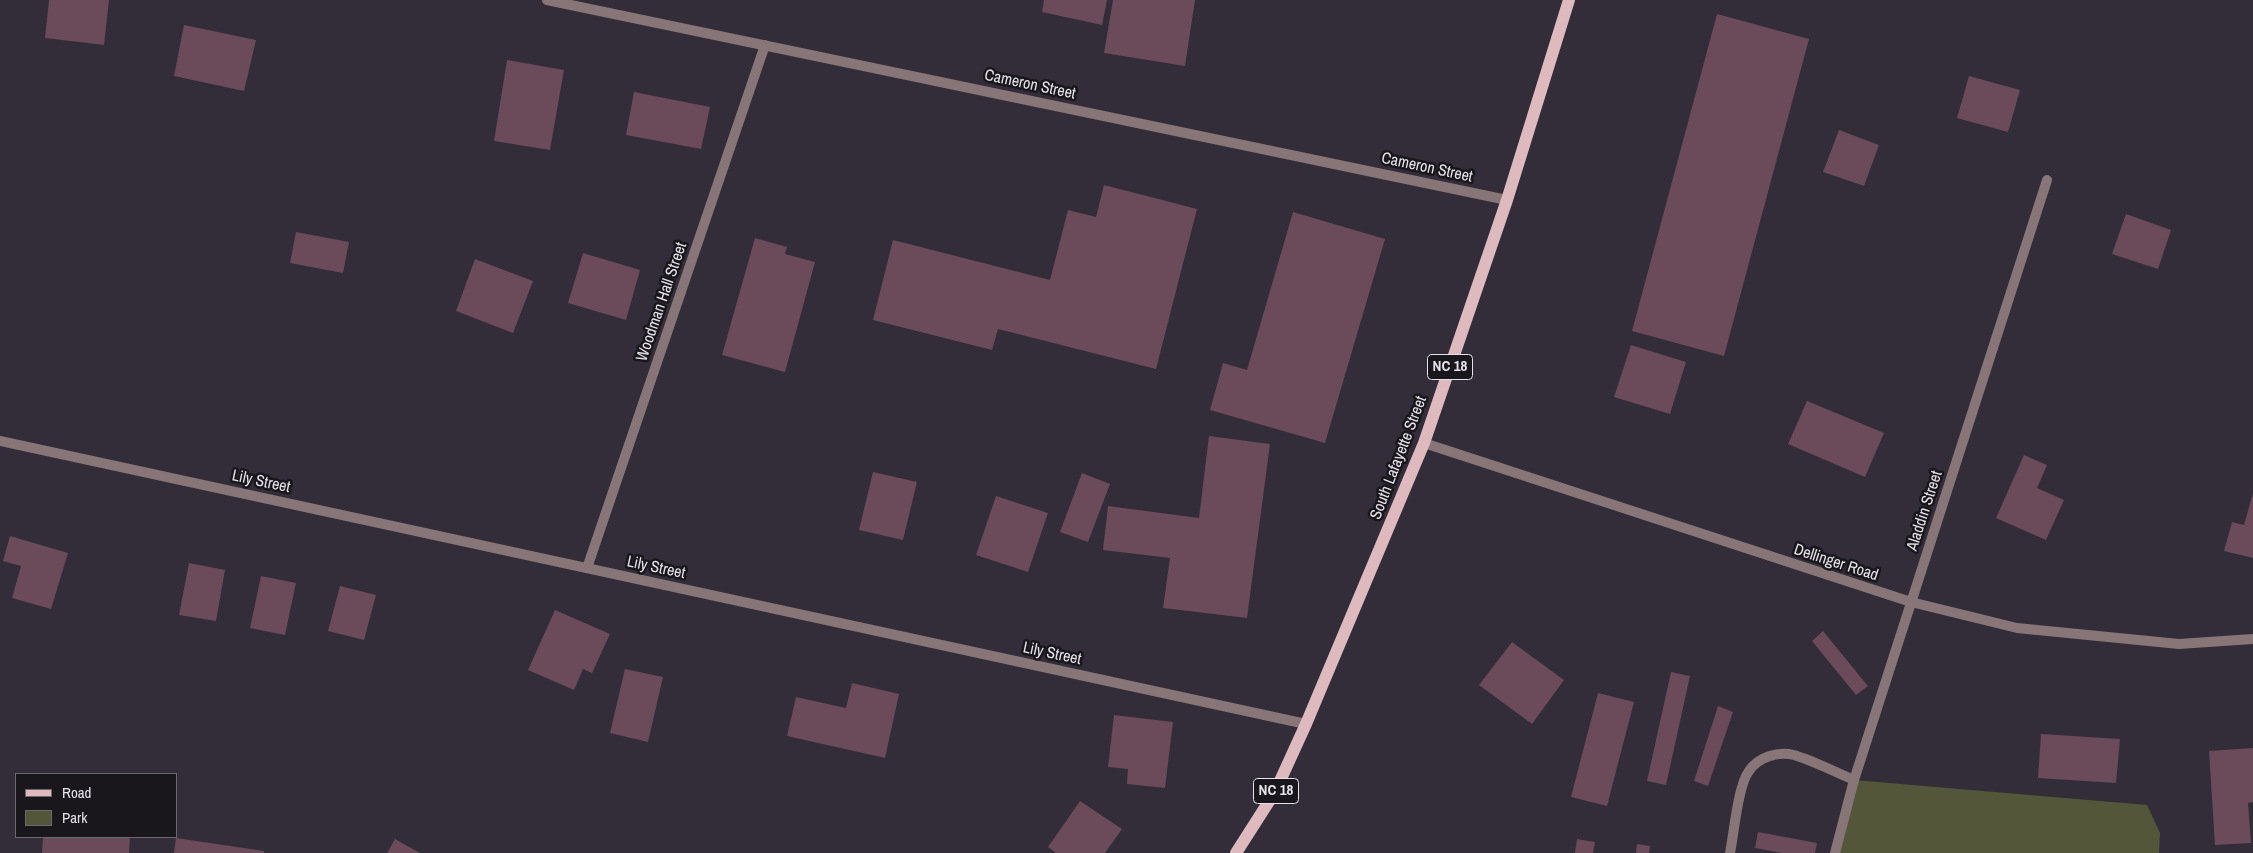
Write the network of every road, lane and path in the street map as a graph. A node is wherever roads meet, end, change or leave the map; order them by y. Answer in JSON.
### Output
{"nodes":[{"id":1,"x":547,"y":0,"type":"edge"},
{"id":2,"x":1569,"y":0,"type":"edge"},
{"id":3,"x":765,"y":45,"type":"junction"},
{"id":4,"x":2047,"y":180,"type":"dead end"},
{"id":5,"x":1507,"y":200,"type":"junction"},
{"id":6,"x":0,"y":441,"type":"edge"},
{"id":7,"x":1424,"y":443,"type":"junction"},
{"id":8,"x":588,"y":568,"type":"junction"},
{"id":9,"x":1911,"y":602,"type":"junction"},
{"id":10,"x":2253,"y":639,"type":"edge"},
{"id":11,"x":1306,"y":724,"type":"junction"},
{"id":12,"x":1854,"y":780,"type":"junction"},
{"id":13,"x":1236,"y":853,"type":"edge"},
{"id":14,"x":1730,"y":853,"type":"edge"},
{"id":15,"x":1835,"y":853,"type":"edge"}],
"edges":[{"from":1,"to":3,"type":"street","name":"Cameron Street"},
{"from":2,"to":5,"type":"main road","name":"South Lafayette Street","number":"NC 18"},
{"from":3,"to":5,"type":"street","name":"Cameron Street"},
{"from":3,"to":8,"type":"street","name":"Woodman Hall Street"},
{"from":4,"to":9,"type":"street","name":"Aladdin Street"},
{"from":5,"to":7,"type":"main road","name":"South Lafayette Street","number":"NC 18"},
{"from":6,"to":8,"type":"street","name":"Lily Street"},
{"from":7,"to":9,"type":"street","name":"Dellinger Road"},
{"from":7,"to":11,"type":"main road","name":"South Lafayette Street","number":"NC 18"},
{"from":8,"to":11,"type":"street","name":"Lily Street"},
{"from":9,"to":10,"type":"street","name":"Dellinger Road"},
{"from":9,"to":12,"type":"street","name":"Aladdin Street"},
{"from":11,"to":13,"type":"main road","name":"South Lafayette Street","number":"NC 18"},
{"from":12,"to":14,"type":"street"},
{"from":12,"to":15,"type":"street","name":"Aladdin Street"}]}
